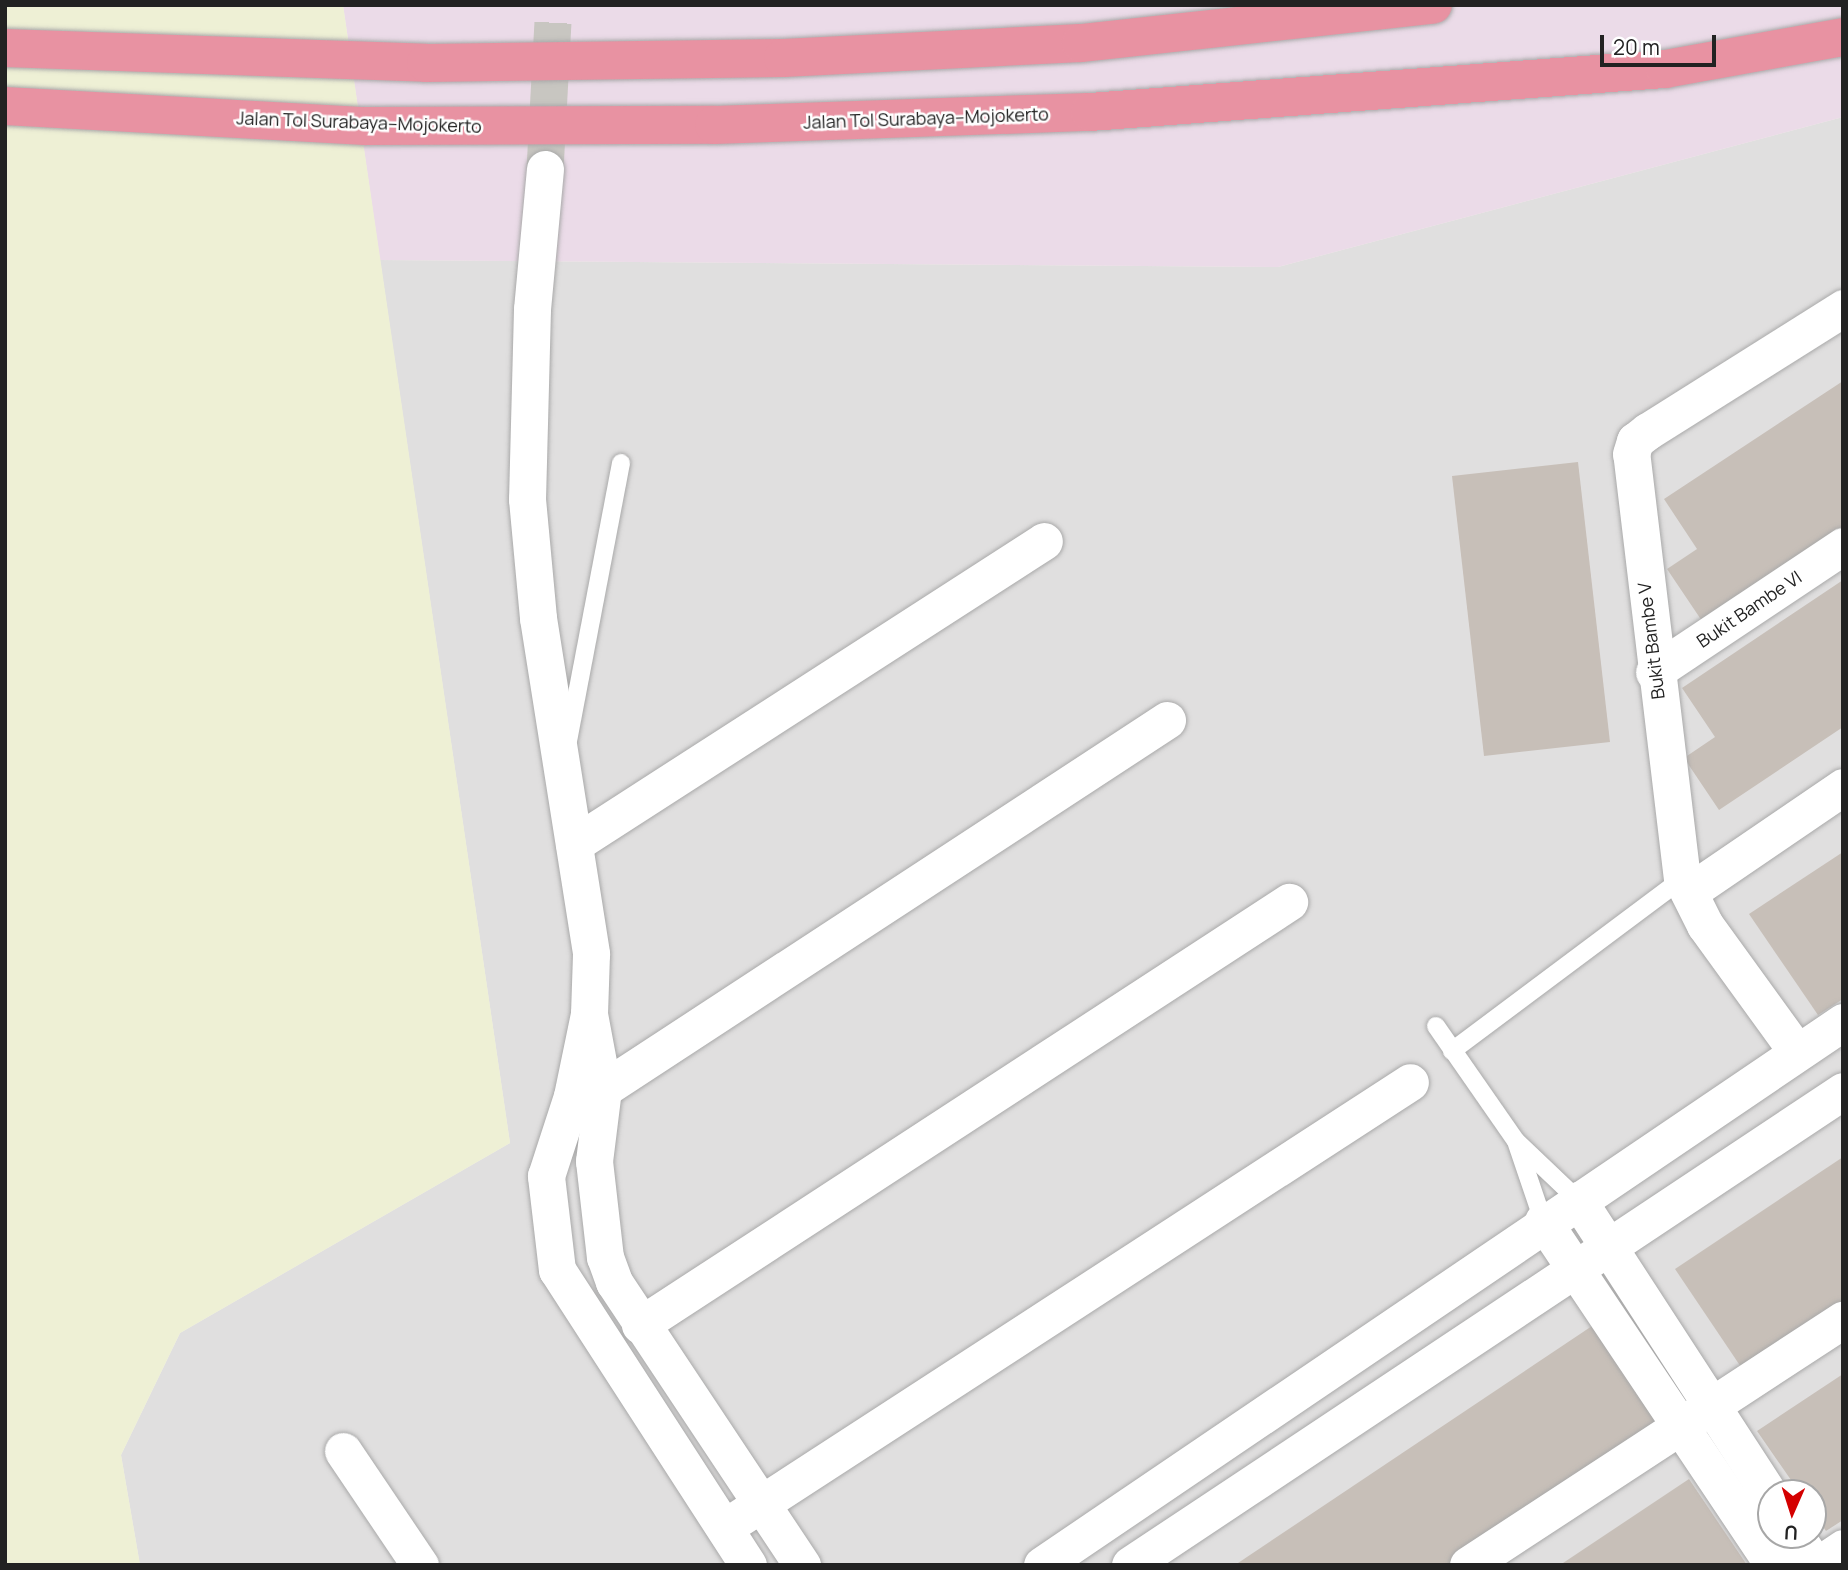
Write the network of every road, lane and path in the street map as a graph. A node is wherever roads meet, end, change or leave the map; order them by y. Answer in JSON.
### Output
{"nodes":[{"id":1,"x":1433,"y":5,"type":"edge"},
{"id":2,"x":1843,"y":37,"type":"edge"},
{"id":3,"x":5,"y":48,"type":"edge"},
{"id":4,"x":5,"y":106,"type":"edge"},
{"id":5,"x":545,"y":169,"type":"tunnel mouth"},
{"id":6,"x":1843,"y":308,"type":"edge"},
{"id":7,"x":621,"y":463,"type":"dead end"},
{"id":8,"x":1044,"y":541,"type":"dead end"},
{"id":9,"x":1843,"y":546,"type":"edge"},
{"id":10,"x":1654,"y":672,"type":"junction"},
{"id":11,"x":1167,"y":720,"type":"dead end"},
{"id":12,"x":562,"y":769,"type":"junction"},
{"id":13,"x":1843,"y":787,"type":"edge"},
{"id":14,"x":574,"y":844,"type":"junction"},
{"id":15,"x":1686,"y":885,"type":"junction"},
{"id":16,"x":1289,"y":902,"type":"dead end"},
{"id":17,"x":1843,"y":1022,"type":"edge"},
{"id":18,"x":1436,"y":1026,"type":"dead end"},
{"id":19,"x":1452,"y":1051,"type":"junction"},
{"id":20,"x":1797,"y":1052,"type":"junction"},
{"id":21,"x":1410,"y":1082,"type":"dead end"},
{"id":22,"x":1843,"y":1091,"type":"edge"},
{"id":23,"x":587,"y":1093,"type":"junction"},
{"id":24,"x":1516,"y":1141,"type":"junction"},
{"id":25,"x":594,"y":1161,"type":"junction"},
{"id":26,"x":546,"y":1176,"type":"junction"},
{"id":27,"x":1578,"y":1200,"type":"junction"},
{"id":28,"x":1543,"y":1221,"type":"junction"},
{"id":29,"x":1610,"y":1248,"type":"junction"},
{"id":30,"x":606,"y":1257,"type":"junction"},
{"id":31,"x":1576,"y":1269,"type":"junction"},
{"id":32,"x":557,"y":1270,"type":"junction"},
{"id":33,"x":1843,"y":1320,"type":"edge"},
{"id":34,"x":640,"y":1325,"type":"junction"},
{"id":35,"x":1713,"y":1406,"type":"junction"},
{"id":36,"x":1681,"y":1425,"type":"junction"},
{"id":37,"x":343,"y":1451,"type":"dead end"},
{"id":38,"x":1760,"y":1479,"type":"edge"},
{"id":39,"x":761,"y":1504,"type":"junction"},
{"id":40,"x":723,"y":1527,"type":"junction"},
{"id":41,"x":1843,"y":1548,"type":"edge"},
{"id":42,"x":1805,"y":1549,"type":"edge"},
{"id":43,"x":420,"y":1565,"type":"edge"},
{"id":44,"x":748,"y":1565,"type":"edge"},
{"id":45,"x":802,"y":1565,"type":"edge"},
{"id":46,"x":1042,"y":1565,"type":"edge"},
{"id":47,"x":1130,"y":1565,"type":"edge"},
{"id":48,"x":1468,"y":1565,"type":"edge"},
{"id":49,"x":1773,"y":1565,"type":"edge"},
{"id":50,"x":1816,"y":1565,"type":"edge"}],
"edges":[{"from":1,"to":3,"type":"highway"},
{"from":2,"to":4,"type":"highway","name":"Jalan Tol Surabaya–Mojokerto"},
{"from":5,"to":12,"type":"street"},
{"from":6,"to":10,"type":"street","name":"Bukit Bambe V"},
{"from":7,"to":12,"type":"lane"},
{"from":8,"to":14,"type":"street"},
{"from":9,"to":10,"type":"street","name":"Bukit Bambe VI"},
{"from":10,"to":15,"type":"street","name":"Bukit Bambe V"},
{"from":11,"to":23,"type":"street"},
{"from":12,"to":14,"type":"street"},
{"from":13,"to":15,"type":"street"},
{"from":14,"to":23,"type":"street"},
{"from":15,"to":19,"type":"lane"},
{"from":15,"to":20,"type":"street","name":"Bukit Bambe V"},
{"from":16,"to":34,"type":"street"},
{"from":17,"to":20,"type":"street"},
{"from":18,"to":19,"type":"lane"},
{"from":19,"to":24,"type":"lane"},
{"from":20,"to":27,"type":"street"},
{"from":21,"to":39,"type":"street"},
{"from":22,"to":29,"type":"street"},
{"from":23,"to":25,"type":"street"},
{"from":23,"to":26,"type":"street"},
{"from":24,"to":27,"type":"lane"},
{"from":24,"to":28,"type":"lane"},
{"from":25,"to":26,"type":"street"},
{"from":25,"to":30,"type":"street"},
{"from":26,"to":32,"type":"street"},
{"from":27,"to":28,"type":"street"},
{"from":27,"to":29,"type":"street"},
{"from":28,"to":31,"type":"street"},
{"from":28,"to":46,"type":"street"},
{"from":29,"to":31,"type":"street"},
{"from":29,"to":35,"type":"street"},
{"from":30,"to":32,"type":"street"},
{"from":30,"to":34,"type":"street"},
{"from":31,"to":36,"type":"street"},
{"from":31,"to":47,"type":"street"},
{"from":32,"to":40,"type":"street"},
{"from":33,"to":35,"type":"street"},
{"from":34,"to":39,"type":"street"},
{"from":35,"to":36,"type":"street"},
{"from":35,"to":38,"type":"street"},
{"from":36,"to":48,"type":"street"},
{"from":36,"to":49,"type":"street"},
{"from":37,"to":43,"type":"street"},
{"from":39,"to":40,"type":"street"},
{"from":39,"to":45,"type":"street"},
{"from":40,"to":44,"type":"street"},
{"from":41,"to":50,"type":"street"},
{"from":42,"to":50,"type":"street"}]}
